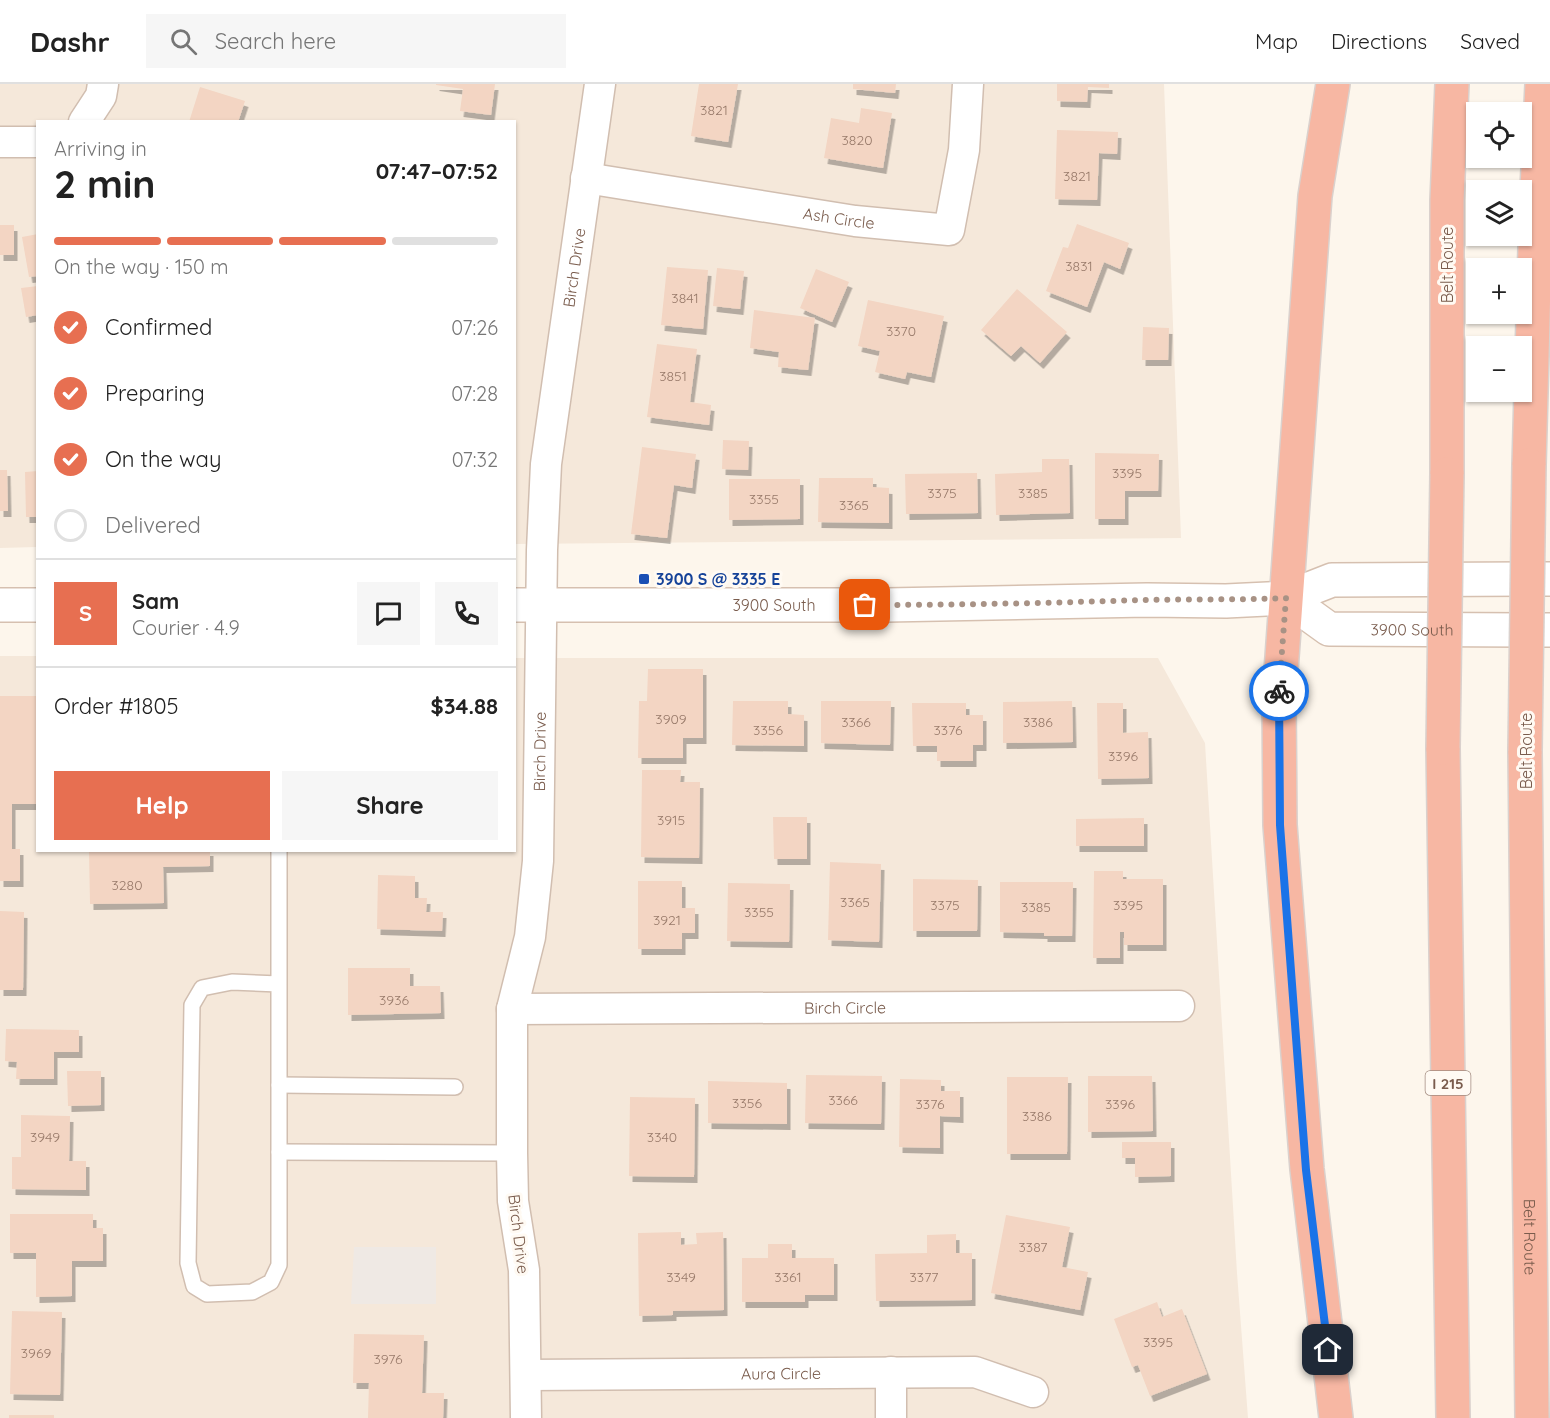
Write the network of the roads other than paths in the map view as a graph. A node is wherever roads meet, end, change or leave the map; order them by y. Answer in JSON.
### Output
{"nodes":[{"id":1,"x":103,"y":84,"type":"edge"},
{"id":2,"x":600,"y":84,"type":"edge"},
{"id":3,"x":968,"y":84,"type":"edge"},
{"id":4,"x":1334,"y":84,"type":"edge"},
{"id":5,"x":1452,"y":84,"type":"edge"},
{"id":6,"x":1542,"y":84,"type":"edge"},
{"id":7,"x":85,"y":120,"type":"edge"},
{"id":8,"x":0,"y":142,"type":"edge"},
{"id":9,"x":36,"y":142,"type":"edge"},
{"id":10,"x":586,"y":178,"type":"junction"},
{"id":11,"x":1550,"y":579,"type":"edge"},
{"id":12,"x":1286,"y":598,"type":"junction"},
{"id":13,"x":0,"y":605,"type":"edge"},
{"id":14,"x":36,"y":605,"type":"edge"},
{"id":15,"x":528,"y":605,"type":"edge"},
{"id":16,"x":1550,"y":630,"type":"edge"},
{"id":17,"x":1525,"y":751,"type":"junction"},
{"id":18,"x":279,"y":852,"type":"edge"},
{"id":19,"x":1550,"y":856,"type":"edge"},
{"id":20,"x":279,"y":984,"type":"junction"},
{"id":21,"x":1179,"y":1006,"type":"dead end"},
{"id":22,"x":512,"y":1009,"type":"junction"},
{"id":23,"x":279,"y":1085,"type":"junction"},
{"id":24,"x":455,"y":1087,"type":"dead end"},
{"id":25,"x":279,"y":1152,"type":"junction"},
{"id":26,"x":512,"y":1153,"type":"junction"},
{"id":27,"x":891,"y":1372,"type":"junction"},
{"id":28,"x":526,"y":1375,"type":"junction"},
{"id":29,"x":1033,"y":1392,"type":"dead end"},
{"id":30,"x":526,"y":1418,"type":"edge"},
{"id":31,"x":891,"y":1418,"type":"edge"},
{"id":32,"x":1336,"y":1418,"type":"edge"},
{"id":33,"x":1453,"y":1418,"type":"edge"},
{"id":34,"x":1532,"y":1418,"type":"edge"}],
"edges":[{"from":1,"to":7,"type":"street"},
{"from":2,"to":10,"type":"street","name":"Birch Drive"},
{"from":3,"to":10,"type":"street","name":"Ash Circle"},
{"from":4,"to":12,"type":"highway"},
{"from":5,"to":33,"type":"highway","name":"Belt Route","number":"I 215","bridge":true},
{"from":6,"to":17,"type":"highway","name":"Belt Route","bridge":true},
{"from":8,"to":9,"type":"street"},
{"from":10,"to":15,"type":"street","name":"Birch Drive"},
{"from":11,"to":12,"type":"main road","name":"3900 South"},
{"from":12,"to":15,"type":"main road","name":"3900 South"},
{"from":12,"to":16,"type":"main road","name":"3900 South"},
{"from":12,"to":32,"type":"highway"},
{"from":13,"to":14,"type":"main road"},
{"from":15,"to":22,"type":"street","name":"Birch Drive"},
{"from":17,"to":19,"type":"highway"},
{"from":17,"to":34,"type":"highway","name":"Belt Route"},
{"from":18,"to":20,"type":"lane"},
{"from":20,"to":23,"type":"lane"},
{"from":20,"to":25,"type":"lane"},
{"from":21,"to":22,"type":"street","name":"Birch Circle"},
{"from":22,"to":26,"type":"street","name":"Birch Drive"},
{"from":23,"to":24,"type":"lane"},
{"from":23,"to":25,"type":"lane"},
{"from":25,"to":26,"type":"lane"},
{"from":26,"to":28,"type":"street","name":"Birch Drive"},
{"from":27,"to":28,"type":"street","name":"Aura Circle"},
{"from":27,"to":29,"type":"street","name":"Aura Circle"},
{"from":27,"to":31,"type":"street"},
{"from":28,"to":30,"type":"street","name":"Birch Drive"}]}
